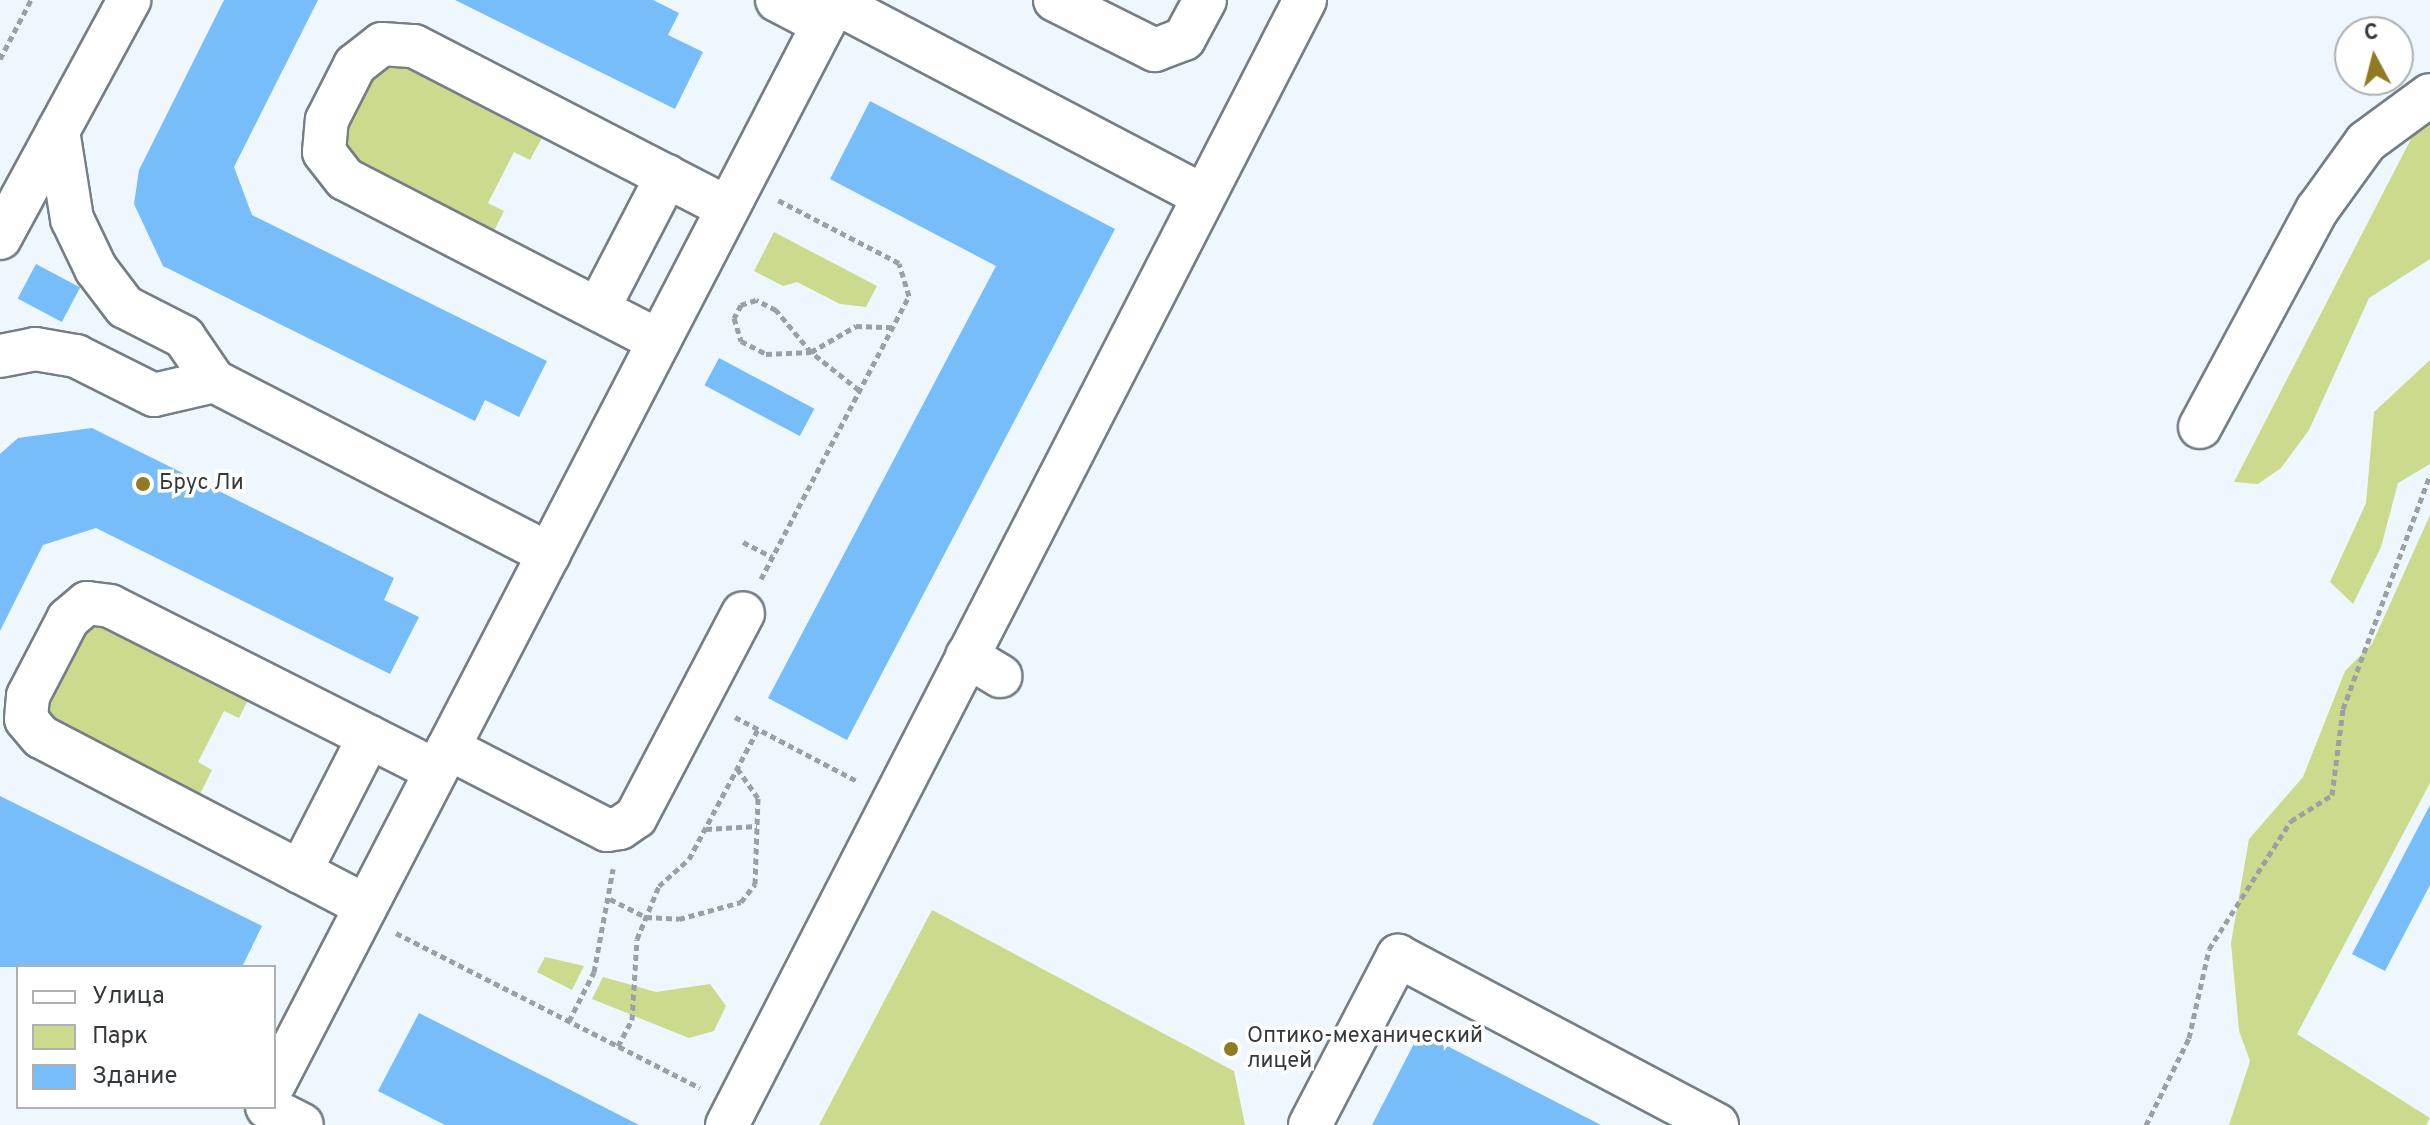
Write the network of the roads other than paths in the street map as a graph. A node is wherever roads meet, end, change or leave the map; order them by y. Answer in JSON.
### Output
{"nodes":[{"id":1,"x":129,"y":0,"type":"edge"},
{"id":2,"x":777,"y":0,"type":"edge"},
{"id":3,"x":1055,"y":0,"type":"edge"},
{"id":4,"x":1205,"y":0,"type":"edge"},
{"id":5,"x":1305,"y":0,"type":"edge"},
{"id":6,"x":831,"y":9,"type":"edge"},
{"id":7,"x":2430,"y":95,"type":"edge"},
{"id":8,"x":58,"y":131,"type":"junction"},
{"id":9,"x":667,"y":176,"type":"junction"},
{"id":10,"x":735,"y":194,"type":"junction"},
{"id":11,"x":1202,"y":195,"type":"junction"},
{"id":12,"x":0,"y":238,"type":"edge"},
{"id":13,"x":598,"y":309,"type":"junction"},
{"id":14,"x":659,"y":341,"type":"junction"},
{"id":15,"x":0,"y":356,"type":"edge"},
{"id":16,"x":214,"y":381,"type":"junction"},
{"id":17,"x":2200,"y":427,"type":"dead end"},
{"id":18,"x":549,"y":554,"type":"junction"},
{"id":19,"x":743,"y":613,"type":"road end"},
{"id":20,"x":369,"y":737,"type":"junction"},
{"id":21,"x":442,"y":759,"type":"junction"},
{"id":22,"x":300,"y":872,"type":"junction"},
{"id":23,"x":364,"y":910,"type":"junction"},
{"id":24,"x":276,"y":1080,"type":"edge"},
{"id":25,"x":268,"y":1109,"type":"edge"},
{"id":26,"x":732,"y":1116,"type":"edge"},
{"id":27,"x":302,"y":1125,"type":"edge"},
{"id":28,"x":1310,"y":1125,"type":"edge"},
{"id":29,"x":1717,"y":1125,"type":"edge"}],
"edges":[{"from":1,"to":8,"type":"lane"},
{"from":2,"to":6,"type":"lane"},
{"from":3,"to":4,"type":"lane"},
{"from":5,"to":11,"type":"lane"},
{"from":6,"to":10,"type":"lane"},
{"from":6,"to":11,"type":"lane"},
{"from":7,"to":17,"type":"lane"},
{"from":8,"to":12,"type":"lane"},
{"from":8,"to":16,"type":"lane"},
{"from":9,"to":10,"type":"lane"},
{"from":9,"to":13,"type":"lane"},
{"from":9,"to":13,"type":"lane"},
{"from":10,"to":14,"type":"lane"},
{"from":11,"to":26,"type":"lane"},
{"from":13,"to":14,"type":"lane"},
{"from":14,"to":18,"type":"lane"},
{"from":15,"to":16,"type":"lane"},
{"from":16,"to":18,"type":"lane"},
{"from":18,"to":21,"type":"lane"},
{"from":19,"to":21,"type":"lane"},
{"from":20,"to":21,"type":"lane"},
{"from":20,"to":22,"type":"lane"},
{"from":20,"to":22,"type":"lane"},
{"from":21,"to":23,"type":"lane"},
{"from":22,"to":23,"type":"lane"},
{"from":23,"to":24,"type":"lane"},
{"from":25,"to":27,"type":"lane"},
{"from":28,"to":29,"type":"lane"}]}
